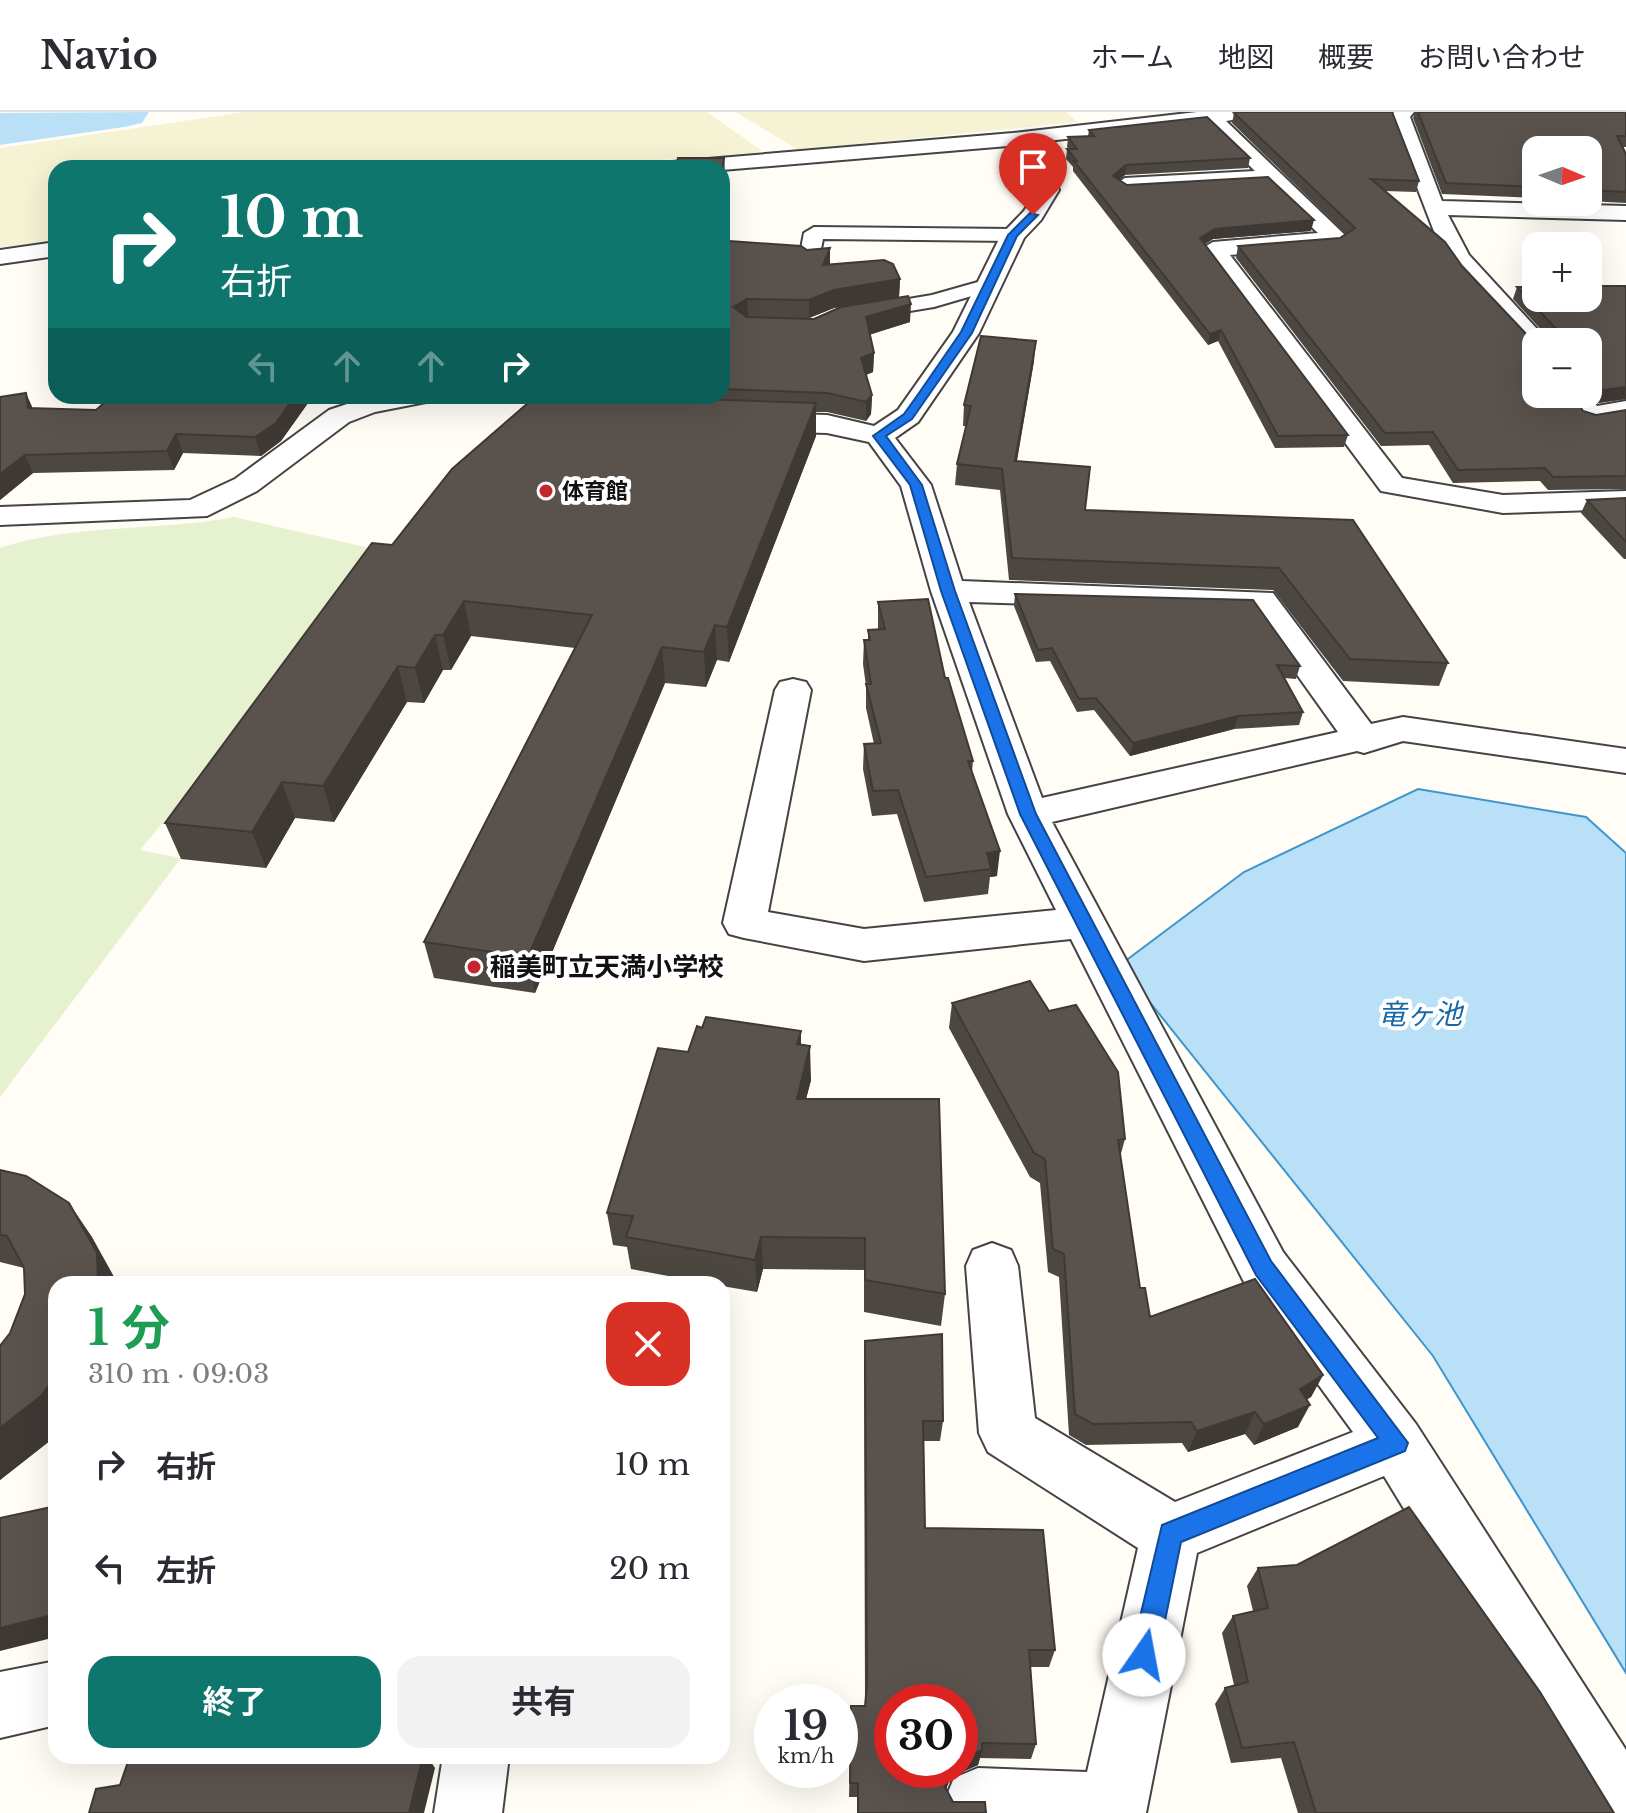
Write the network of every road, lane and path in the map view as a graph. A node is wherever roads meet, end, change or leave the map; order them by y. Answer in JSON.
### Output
{"nodes":[{"id":1,"x":1250,"y":112,"type":"edge"},
{"id":2,"x":1404,"y":112,"type":"edge"},
{"id":3,"x":1211,"y":117,"type":"junction"},
{"id":4,"x":1013,"y":139,"type":"junction"},
{"id":5,"x":730,"y":163,"type":"edge"},
{"id":6,"x":1271,"y":177,"type":"junction"},
{"id":7,"x":1125,"y":185,"type":"edge"},
{"id":8,"x":1516,"y":187,"type":"edge"},
{"id":9,"x":1522,"y":198,"type":"edge"},
{"id":10,"x":1435,"y":208,"type":"junction"},
{"id":11,"x":1522,"y":209,"type":"edge"},
{"id":12,"x":1602,"y":212,"type":"edge"},
{"id":13,"x":1626,"y":213,"type":"edge"},
{"id":14,"x":1013,"y":235,"type":"junction"},
{"id":15,"x":48,"y":250,"type":"edge"},
{"id":16,"x":0,"y":257,"type":"edge"},
{"id":17,"x":809,"y":259,"type":"edge"},
{"id":18,"x":992,"y":284,"type":"junction"},
{"id":19,"x":834,"y":317,"type":"edge"},
{"id":20,"x":1526,"y":328,"type":"edge"},
{"id":21,"x":373,"y":404,"type":"edge"},
{"id":22,"x":1584,"y":408,"type":"edge"},
{"id":23,"x":1626,"y":410,"type":"edge"},
{"id":24,"x":734,"y":421,"type":"edge"},
{"id":25,"x":879,"y":436,"type":"junction"},
{"id":26,"x":1626,"y":500,"type":"edge"},
{"id":27,"x":0,"y":516,"type":"edge"},
{"id":28,"x":948,"y":591,"type":"junction"},
{"id":29,"x":793,"y":690,"type":"dead end"},
{"id":30,"x":1364,"y":741,"type":"junction"},
{"id":31,"x":1626,"y":761,"type":"edge"},
{"id":32,"x":1028,"y":814,"type":"junction"},
{"id":33,"x":1084,"y":922,"type":"junction"},
{"id":34,"x":992,"y":1266,"type":"dead end"},
{"id":35,"x":1396,"y":1443,"type":"junction"},
{"id":36,"x":1171,"y":1534,"type":"junction"},
{"id":37,"x":48,"y":1695,"type":"edge"},
{"id":38,"x":0,"y":1705,"type":"edge"},
{"id":39,"x":475,"y":1764,"type":"edge"},
{"id":40,"x":978,"y":1802,"type":"edge"},
{"id":41,"x":1112,"y":1810,"type":"edge"},
{"id":42,"x":1626,"y":1811,"type":"edge"},
{"id":43,"x":468,"y":1813,"type":"edge"}],
"edges":[{"from":1,"to":3,"type":"street"},
{"from":2,"to":10,"type":"street"},
{"from":3,"to":4,"type":"street"},
{"from":3,"to":6,"type":"street"},
{"from":4,"to":5,"type":"street"},
{"from":4,"to":14,"type":"street"},
{"from":6,"to":7,"type":"street"},
{"from":6,"to":26,"type":"street"},
{"from":8,"to":9,"type":"street"},
{"from":10,"to":11,"type":"street"},
{"from":10,"to":20,"type":"street"},
{"from":12,"to":13,"type":"street"},
{"from":14,"to":17,"type":"lane"},
{"from":14,"to":18,"type":"street"},
{"from":15,"to":16,"type":"street"},
{"from":18,"to":19,"type":"lane"},
{"from":18,"to":25,"type":"street"},
{"from":21,"to":27,"type":"street"},
{"from":22,"to":23,"type":"street"},
{"from":24,"to":25,"type":"street"},
{"from":25,"to":28,"type":"street"},
{"from":28,"to":30,"type":"street"},
{"from":28,"to":32,"type":"street"},
{"from":29,"to":33,"type":"street"},
{"from":30,"to":31,"type":"street"},
{"from":30,"to":32,"type":"street"},
{"from":32,"to":33,"type":"street"},
{"from":33,"to":35,"type":"street"},
{"from":34,"to":36,"type":"street"},
{"from":35,"to":36,"type":"street"},
{"from":35,"to":42,"type":"street"},
{"from":36,"to":41,"type":"street"},
{"from":37,"to":38,"type":"street"},
{"from":39,"to":43,"type":"street"},
{"from":40,"to":41,"type":"street"}]}
